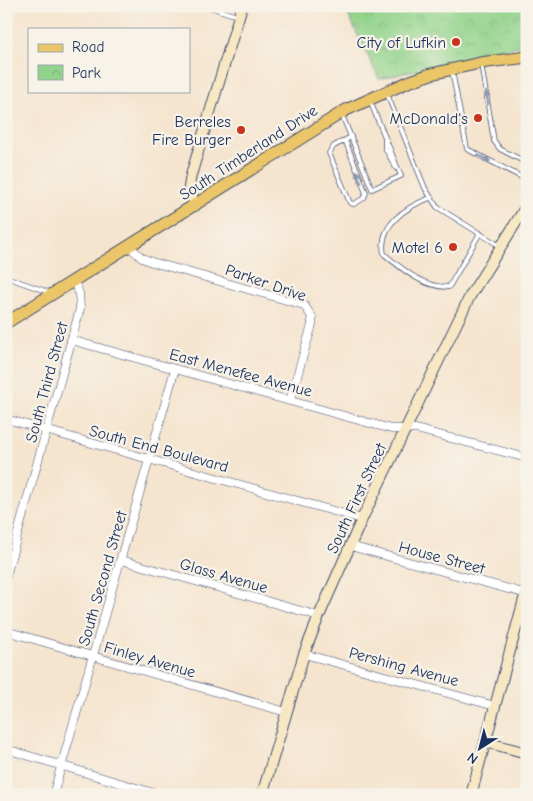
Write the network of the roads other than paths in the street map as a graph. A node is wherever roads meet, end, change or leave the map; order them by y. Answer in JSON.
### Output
{"nodes":[{"id":1,"x":207,"y":6,"type":"edge"},
{"id":2,"x":241,"y":11,"type":"edge"},
{"id":3,"x":527,"y":57,"type":"edge"},
{"id":4,"x":480,"y":63,"type":"junction"},
{"id":5,"x":452,"y":68,"type":"junction"},
{"id":6,"x":386,"y":91,"type":"junction"},
{"id":7,"x":369,"y":99,"type":"junction"},
{"id":8,"x":342,"y":112,"type":"junction"},
{"id":9,"x":351,"y":137,"type":"junction"},
{"id":10,"x":345,"y":140,"type":"junction"},
{"id":11,"x":527,"y":163,"type":"edge"},
{"id":12,"x":527,"y":180,"type":"edge"},
{"id":13,"x":430,"y":198,"type":"junction"},
{"id":14,"x":527,"y":205,"type":"edge"},
{"id":15,"x":195,"y":206,"type":"junction"},
{"id":16,"x":527,"y":214,"type":"edge"},
{"id":17,"x":513,"y":229,"type":"junction"},
{"id":18,"x":480,"y":233,"type":"junction"},
{"id":19,"x":130,"y":246,"type":"junction"},
{"id":20,"x":500,"y":246,"type":"junction"},
{"id":21,"x":6,"y":277,"type":"edge"},
{"id":22,"x":74,"y":282,"type":"junction"},
{"id":23,"x":55,"y":294,"type":"junction"},
{"id":24,"x":6,"y":323,"type":"edge"},
{"id":25,"x":71,"y":340,"type":"junction"},
{"id":26,"x":176,"y":369,"type":"junction"},
{"id":27,"x":290,"y":400,"type":"junction"},
{"id":28,"x":6,"y":419,"type":"edge"},
{"id":29,"x":404,"y":429,"type":"junction"},
{"id":30,"x":48,"y":432,"type":"junction"},
{"id":31,"x":527,"y":458,"type":"edge"},
{"id":32,"x":150,"y":460,"type":"junction"},
{"id":33,"x":362,"y":519,"type":"junction"},
{"id":34,"x":350,"y":546,"type":"junction"},
{"id":35,"x":121,"y":560,"type":"junction"},
{"id":36,"x":6,"y":576,"type":"edge"},
{"id":37,"x":526,"y":592,"type":"edge"},
{"id":38,"x":319,"y":616,"type":"junction"},
{"id":39,"x":6,"y":631,"type":"edge"},
{"id":40,"x":304,"y":654,"type":"junction"},
{"id":41,"x":94,"y":657,"type":"junction"},
{"id":42,"x":495,"y":706,"type":"junction"},
{"id":43,"x":286,"y":712,"type":"junction"},
{"id":44,"x":485,"y":742,"type":"junction"},
{"id":45,"x":6,"y":749,"type":"edge"},
{"id":46,"x":527,"y":753,"type":"edge"},
{"id":47,"x":62,"y":766,"type":"junction"},
{"id":48,"x":53,"y":795,"type":"edge"},
{"id":49,"x":160,"y":795,"type":"edge"},
{"id":50,"x":262,"y":795,"type":"edge"},
{"id":51,"x":471,"y":795,"type":"edge"}],
"edges":[{"from":1,"to":2,"type":"lane"},
{"from":2,"to":15,"type":"street"},
{"from":3,"to":4,"type":"main road","name":"South Timberland Drive"},
{"from":4,"to":5,"type":"main road","name":"South Timberland Drive"},
{"from":11,"to":4,"type":"lane","one_way":true},
{"from":5,"to":6,"type":"main road","name":"South Timberland Drive"},
{"from":5,"to":12,"type":"lane","one_way":true},
{"from":6,"to":7,"type":"main road","name":"South Timberland Drive"},
{"from":6,"to":13,"type":"lane"},
{"from":7,"to":8,"type":"main road","name":"South Timberland Drive"},
{"from":7,"to":9,"type":"lane"},
{"from":8,"to":9,"type":"lane"},
{"from":8,"to":15,"type":"main road","name":"South Timberland Drive"},
{"from":9,"to":10,"type":"lane"},
{"from":10,"to":10,"type":"lane","one_way":true},
{"from":13,"to":18,"type":"lane"},
{"from":13,"to":18,"type":"lane"},
{"from":14,"to":17,"type":"street","name":"South First Street"},
{"from":15,"to":19,"type":"main road","name":"South Timberland Drive"},
{"from":16,"to":17,"type":"street","name":"South First Street"},
{"from":17,"to":20,"type":"street","name":"South First Street"},
{"from":18,"to":20,"type":"lane"},
{"from":19,"to":22,"type":"main road","name":"South Timberland Drive"},
{"from":19,"to":27,"type":"street","name":"Parker Drive"},
{"from":20,"to":29,"type":"street","name":"South First Street"},
{"from":21,"to":23,"type":"lane"},
{"from":22,"to":23,"type":"main road","name":"South Timberland Drive"},
{"from":22,"to":25,"type":"street","name":"South Third Street"},
{"from":23,"to":24,"type":"main road","name":"South Timberland Drive"},
{"from":25,"to":26,"type":"street","name":"East Menefee Avenue"},
{"from":25,"to":30,"type":"street","name":"South Third Street"},
{"from":26,"to":27,"type":"street","name":"East Menefee Avenue"},
{"from":26,"to":32,"type":"street","name":"South Second Street"},
{"from":27,"to":29,"type":"street","name":"East Menefee Avenue"},
{"from":28,"to":30,"type":"street","name":"South End Boulevard"},
{"from":29,"to":31,"type":"street","name":"East Menefee Avenue"},
{"from":29,"to":33,"type":"street","name":"South First Street"},
{"from":30,"to":32,"type":"street","name":"South End Boulevard"},
{"from":30,"to":36,"type":"street","name":"South Third Street"},
{"from":32,"to":33,"type":"street","name":"South End Boulevard"},
{"from":32,"to":35,"type":"street","name":"South Second Street"},
{"from":33,"to":34,"type":"street","name":"South First Street"},
{"from":34,"to":37,"type":"street","name":"House Street"},
{"from":34,"to":38,"type":"street","name":"South First Street"},
{"from":35,"to":38,"type":"street","name":"Glass Avenue"},
{"from":35,"to":41,"type":"street","name":"South Second Street"},
{"from":37,"to":42,"type":"street"},
{"from":38,"to":40,"type":"street","name":"South First Street"},
{"from":39,"to":41,"type":"street","name":"Finley Avenue"},
{"from":40,"to":42,"type":"street","name":"Pershing Avenue"},
{"from":40,"to":43,"type":"street","name":"South First Street"},
{"from":41,"to":43,"type":"street","name":"Finley Avenue"},
{"from":41,"to":47,"type":"street","name":"South Second Street"},
{"from":42,"to":44,"type":"street"},
{"from":43,"to":50,"type":"street","name":"South First Street"},
{"from":44,"to":46,"type":"street"},
{"from":44,"to":51,"type":"street"},
{"from":45,"to":47,"type":"street"},
{"from":47,"to":48,"type":"street","name":"South Second Street"},
{"from":47,"to":49,"type":"street"}]}
